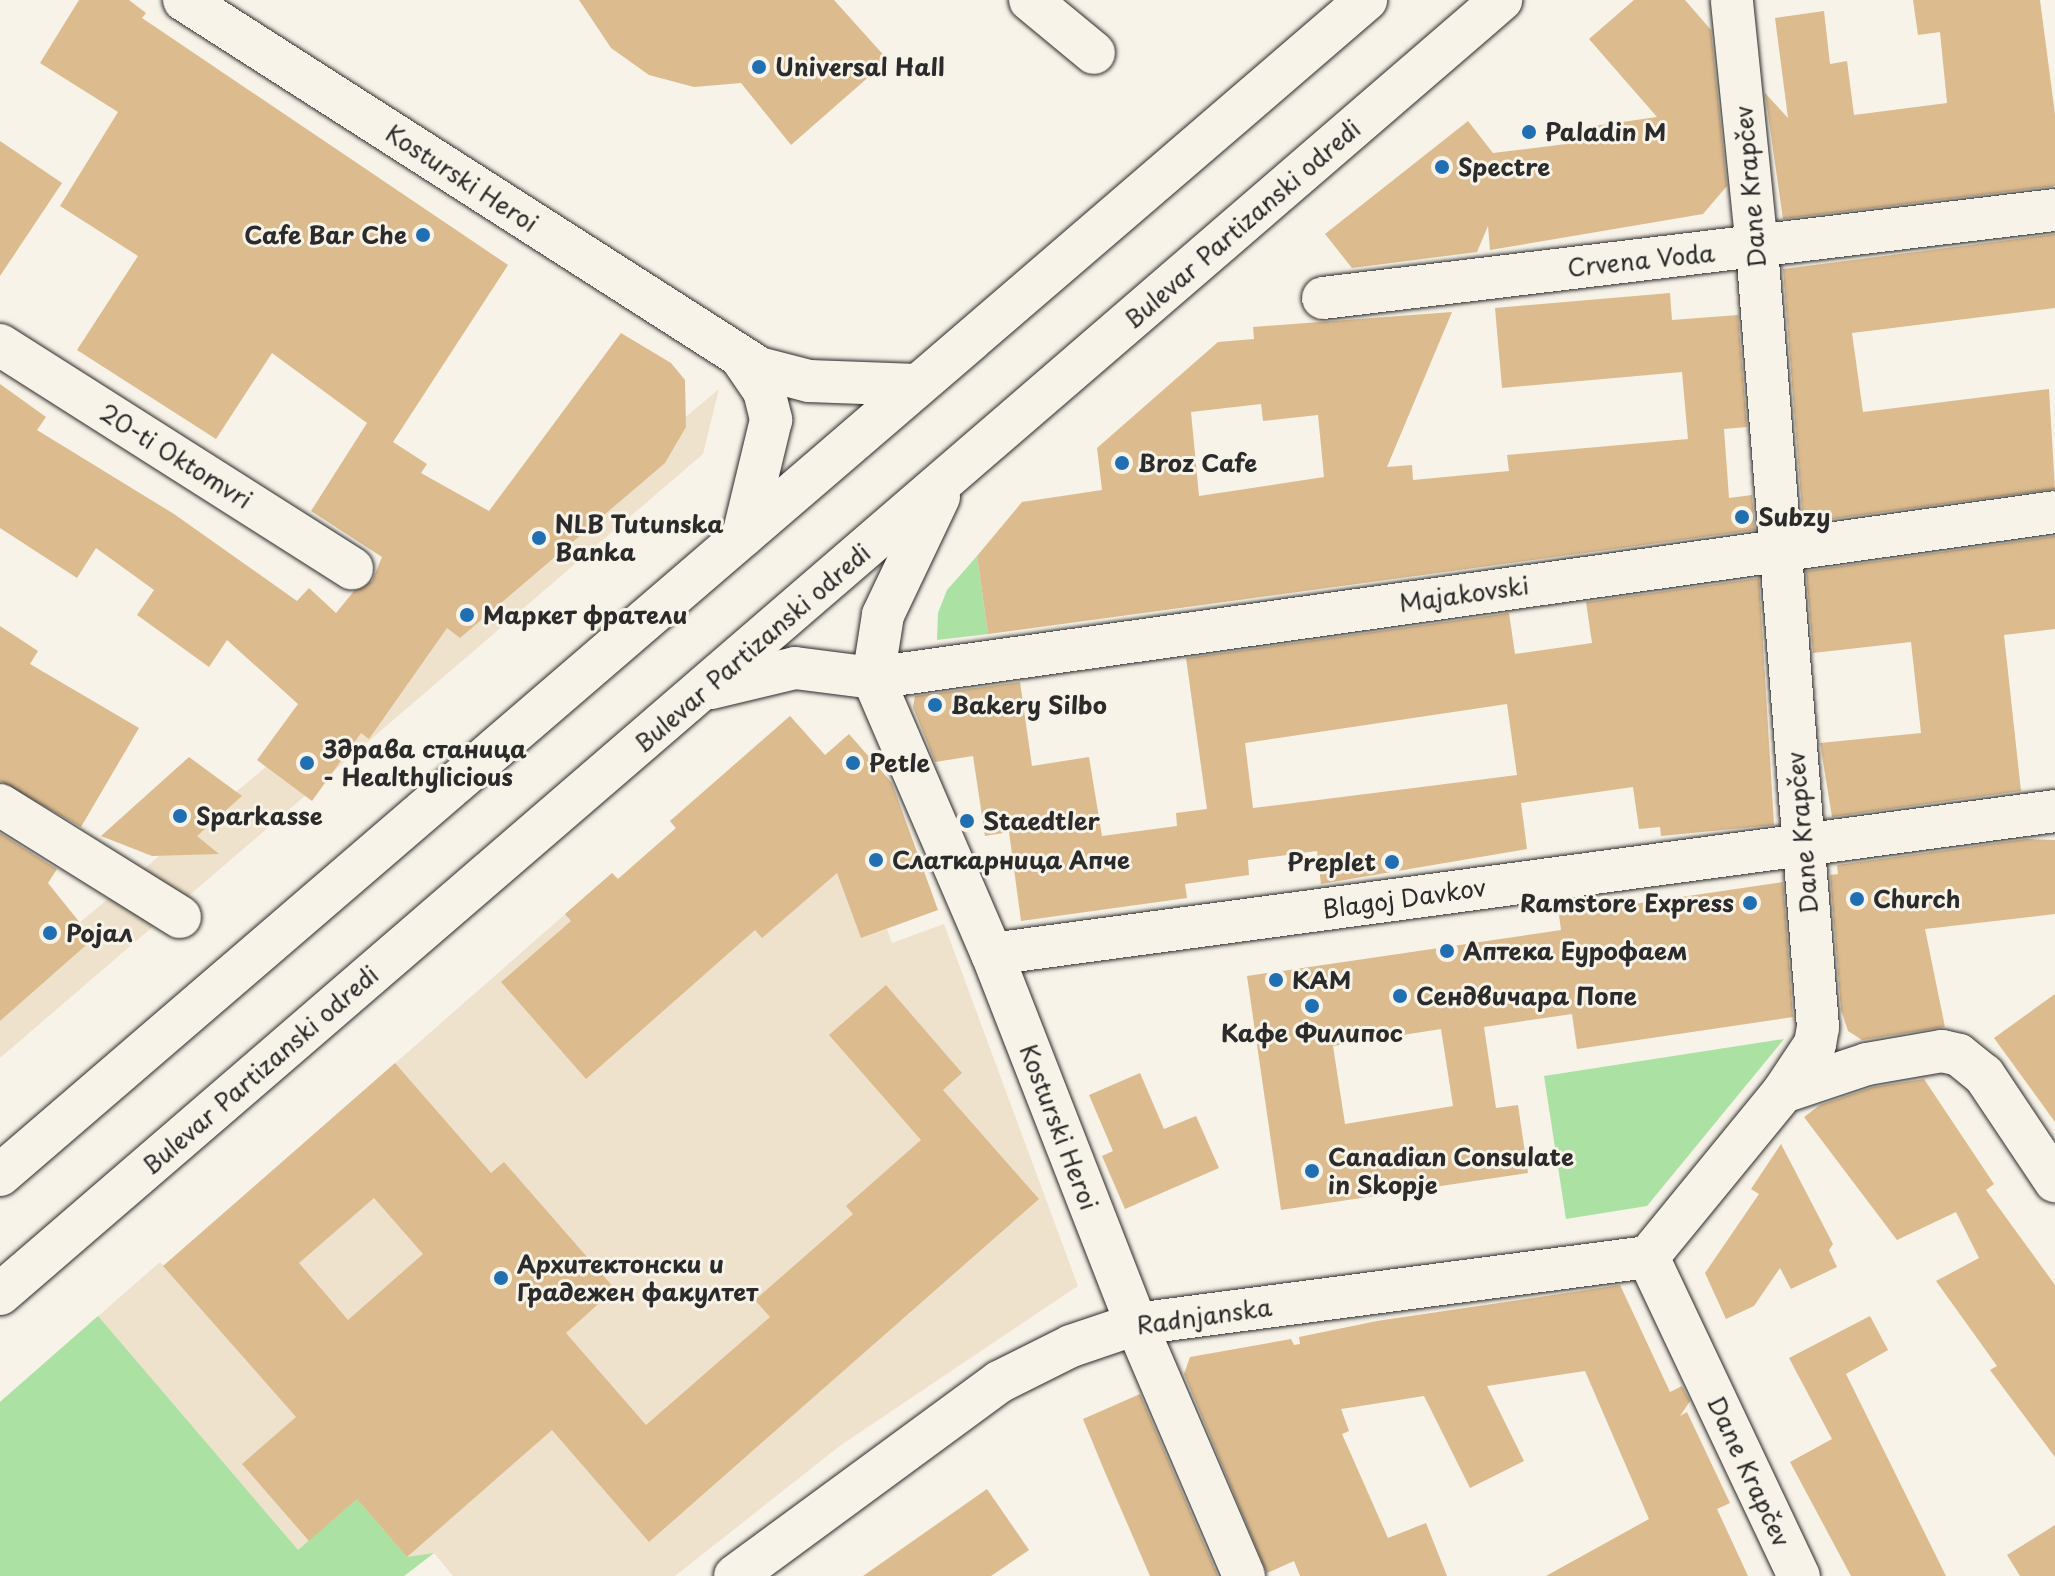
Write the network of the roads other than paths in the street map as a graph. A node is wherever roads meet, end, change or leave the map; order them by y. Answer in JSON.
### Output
{"nodes":[{"id":1,"x":184,"y":0,"type":"edge"},
{"id":2,"x":1030,"y":0,"type":"edge"},
{"id":3,"x":1366,"y":0,"type":"edge"},
{"id":4,"x":1501,"y":0,"type":"edge"},
{"id":5,"x":1732,"y":0,"type":"edge"},
{"id":6,"x":1094,"y":53,"type":"dead end"},
{"id":7,"x":2055,"y":210,"type":"edge"},
{"id":8,"x":1757,"y":248,"type":"junction"},
{"id":9,"x":1323,"y":298,"type":"dead end"},
{"id":10,"x":0,"y":345,"type":"edge"},
{"id":11,"x":739,"y":355,"type":"junction"},
{"id":12,"x":917,"y":385,"type":"junction"},
{"id":13,"x":950,"y":477,"type":"junction"},
{"id":14,"x":2055,"y":512,"type":"edge"},
{"id":15,"x":743,"y":536,"type":"junction"},
{"id":16,"x":1777,"y":549,"type":"junction"},
{"id":17,"x":352,"y":568,"type":"dead end"},
{"id":18,"x":873,"y":678,"type":"junction"},
{"id":19,"x":704,"y":689,"type":"junction"},
{"id":20,"x":0,"y":805,"type":"edge"},
{"id":21,"x":2055,"y":811,"type":"edge"},
{"id":22,"x":1803,"y":844,"type":"junction"},
{"id":23,"x":180,"y":917,"type":"dead end"},
{"id":24,"x":992,"y":954,"type":"junction"},
{"id":25,"x":1783,"y":1092,"type":"junction"},
{"id":26,"x":0,"y":1175,"type":"edge"},
{"id":27,"x":2055,"y":1181,"type":"edge"},
{"id":28,"x":1648,"y":1257,"type":"junction"},
{"id":29,"x":0,"y":1294,"type":"edge"},
{"id":30,"x":1136,"y":1324,"type":"junction"},
{"id":31,"x":735,"y":1576,"type":"edge"},
{"id":32,"x":1244,"y":1576,"type":"edge"},
{"id":33,"x":1799,"y":1576,"type":"edge"}],
"edges":[{"from":1,"to":11,"type":"street","name":"Kosturski Heroi"},
{"from":2,"to":6,"type":"street"},
{"from":3,"to":12,"type":"street"},
{"from":4,"to":13,"type":"street","name":"Bulevar Partizanski odredi"},
{"from":5,"to":8,"type":"street","name":"Dane Krapčev"},
{"from":7,"to":8,"type":"street","name":"Crvena Voda"},
{"from":8,"to":9,"type":"street","name":"Crvena Voda"},
{"from":8,"to":16,"type":"street","name":"Dane Krapčev"},
{"from":10,"to":17,"type":"street","name":"20-ti Oktomvri"},
{"from":11,"to":12,"type":"street","name":"Kosturski Heroi"},
{"from":11,"to":15,"type":"street","name":"Kosturski Heroi"},
{"from":12,"to":15,"type":"street"},
{"from":13,"to":18,"type":"street"},
{"from":13,"to":19,"type":"street","name":"Bulevar Partizanski odredi"},
{"from":14,"to":16,"type":"street","name":"Majakovski"},
{"from":15,"to":26,"type":"street"},
{"from":16,"to":18,"type":"street","name":"Majakovski"},
{"from":16,"to":22,"type":"street","name":"Dane Krapčev"},
{"from":18,"to":19,"type":"street"},
{"from":18,"to":24,"type":"street","name":"Kosturski Heroi"},
{"from":19,"to":29,"type":"street","name":"Bulevar Partizanski odredi"},
{"from":20,"to":23,"type":"street"},
{"from":21,"to":22,"type":"street","name":"Blagoj Davkov"},
{"from":22,"to":24,"type":"street","name":"Blagoj Davkov"},
{"from":22,"to":25,"type":"street","name":"Dane Krapčev"},
{"from":24,"to":30,"type":"street","name":"Kosturski Heroi"},
{"from":25,"to":27,"type":"street"},
{"from":25,"to":28,"type":"street","name":"Dane Krapčev"},
{"from":28,"to":30,"type":"street","name":"Radnjanska"},
{"from":28,"to":33,"type":"street","name":"Dane Krapčev"},
{"from":30,"to":31,"type":"street","name":"Radnjanska"},
{"from":30,"to":32,"type":"street","name":"Kosturski Heroi"}]}
